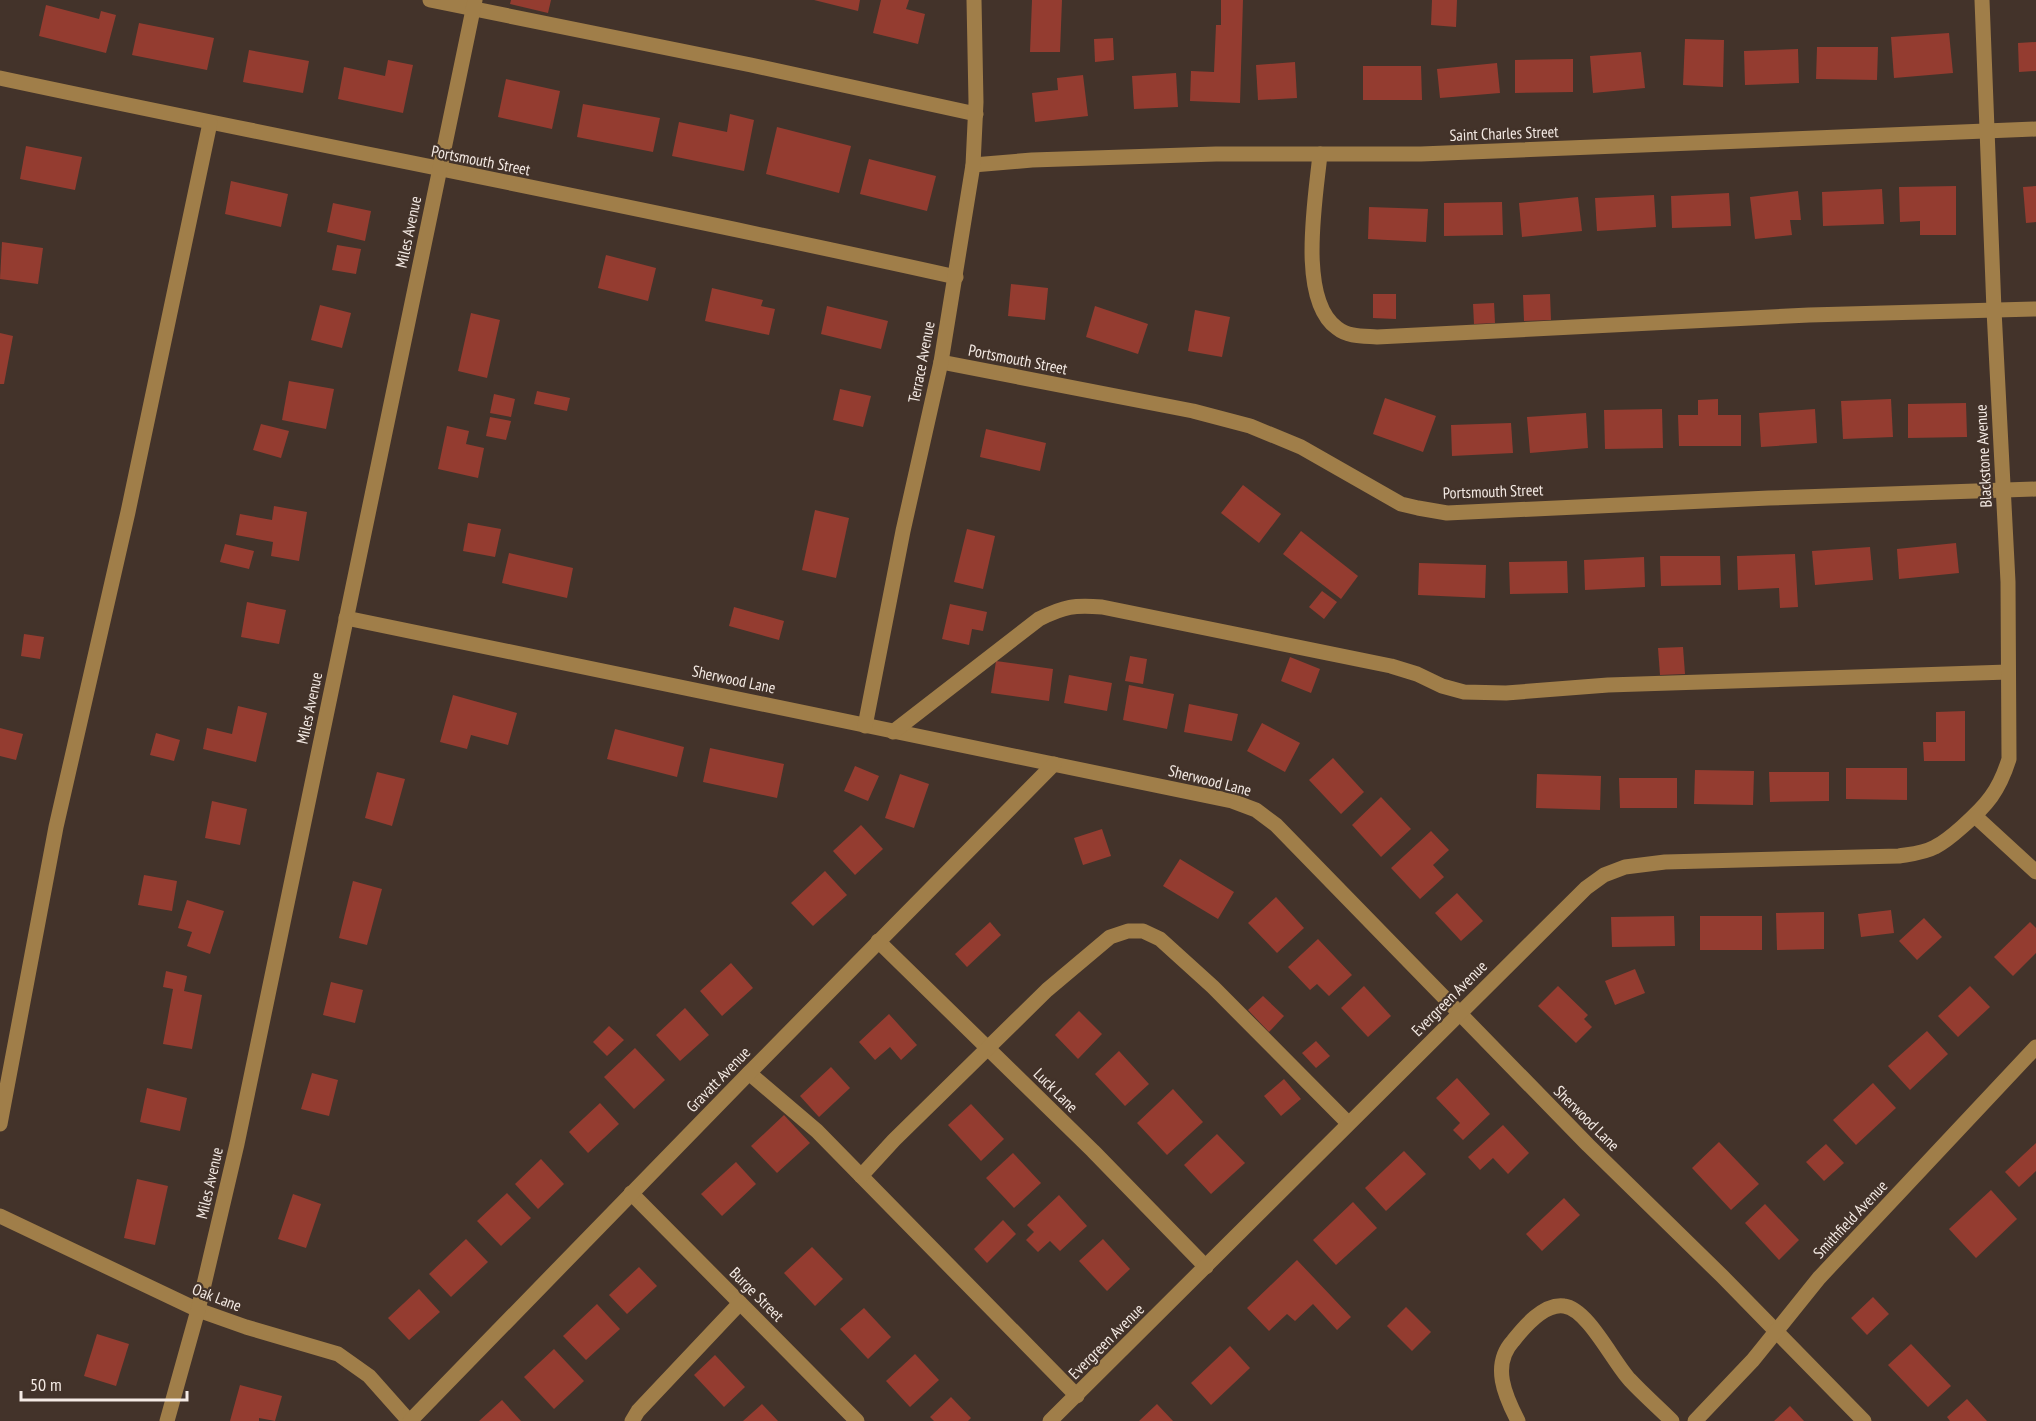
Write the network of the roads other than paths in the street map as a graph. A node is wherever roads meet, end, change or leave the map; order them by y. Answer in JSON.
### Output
{"nodes":[{"id":1,"x":430,"y":0,"type":"edge"},
{"id":2,"x":974,"y":0,"type":"edge"},
{"id":3,"x":1982,"y":0,"type":"edge"},
{"id":4,"x":474,"y":5,"type":"edge"},
{"id":5,"x":0,"y":78,"type":"edge"},
{"id":6,"x":976,"y":114,"type":"junction"},
{"id":7,"x":210,"y":123,"type":"junction"},
{"id":8,"x":2036,"y":129,"type":"edge"},
{"id":9,"x":1988,"y":131,"type":"junction"},
{"id":10,"x":1320,"y":154,"type":"junction"},
{"id":11,"x":973,"y":165,"type":"junction"},
{"id":12,"x":439,"y":170,"type":"junction"},
{"id":13,"x":956,"y":277,"type":"junction"},
{"id":14,"x":2036,"y":309,"type":"edge"},
{"id":15,"x":1994,"y":310,"type":"junction"},
{"id":16,"x":941,"y":362,"type":"junction"},
{"id":17,"x":2036,"y":489,"type":"edge"},
{"id":18,"x":2003,"y":491,"type":"junction"},
{"id":19,"x":346,"y":618,"type":"junction"},
{"id":20,"x":2008,"y":672,"type":"junction"},
{"id":21,"x":865,"y":726,"type":"junction"},
{"id":22,"x":893,"y":732,"type":"junction"},
{"id":23,"x":1054,"y":764,"type":"junction"},
{"id":24,"x":1975,"y":816,"type":"junction"},
{"id":25,"x":2036,"y":872,"type":"edge"},
{"id":26,"x":878,"y":941,"type":"junction"},
{"id":27,"x":1460,"y":1013,"type":"junction"},
{"id":28,"x":2036,"y":1047,"type":"edge"},
{"id":29,"x":988,"y":1048,"type":"junction"},
{"id":30,"x":749,"y":1073,"type":"junction"},
{"id":31,"x":1348,"y":1123,"type":"junction"},
{"id":32,"x":0,"y":1124,"type":"edge"},
{"id":33,"x":861,"y":1176,"type":"junction"},
{"id":34,"x":631,"y":1193,"type":"junction"},
{"id":35,"x":0,"y":1216,"type":"edge"},
{"id":36,"x":1206,"y":1267,"type":"junction"},
{"id":37,"x":740,"y":1303,"type":"junction"},
{"id":38,"x":198,"y":1311,"type":"junction"},
{"id":39,"x":1776,"y":1331,"type":"junction"},
{"id":40,"x":1077,"y":1396,"type":"junction"},
{"id":41,"x":167,"y":1421,"type":"edge"},
{"id":42,"x":409,"y":1421,"type":"edge"},
{"id":43,"x":632,"y":1421,"type":"edge"},
{"id":44,"x":857,"y":1421,"type":"edge"},
{"id":45,"x":1050,"y":1421,"type":"edge"},
{"id":46,"x":1518,"y":1421,"type":"edge"},
{"id":47,"x":1672,"y":1421,"type":"edge"},
{"id":48,"x":1695,"y":1421,"type":"edge"},
{"id":49,"x":1864,"y":1421,"type":"edge"}],
"edges":[{"from":1,"to":4,"type":"street"},
{"from":2,"to":6,"type":"street","name":"Terrace Avenue"},
{"from":3,"to":9,"type":"street","name":"Blackstone Avenue"},
{"from":4,"to":6,"type":"street"},
{"from":4,"to":12,"type":"street","name":"Miles Avenue"},
{"from":5,"to":7,"type":"street","name":"Portsmouth Street"},
{"from":6,"to":11,"type":"street","name":"Terrace Avenue"},
{"from":7,"to":12,"type":"street","name":"Portsmouth Street"},
{"from":7,"to":32,"type":"street"},
{"from":8,"to":9,"type":"street","name":"Saint Charles Street"},
{"from":9,"to":10,"type":"street","name":"Saint Charles Street"},
{"from":9,"to":15,"type":"street","name":"Blackstone Avenue"},
{"from":10,"to":11,"type":"street","name":"Saint Charles Street"},
{"from":10,"to":15,"type":"street"},
{"from":11,"to":13,"type":"street","name":"Terrace Avenue"},
{"from":12,"to":13,"type":"street","name":"Portsmouth Street"},
{"from":12,"to":19,"type":"street","name":"Miles Avenue"},
{"from":13,"to":16,"type":"street","name":"Terrace Avenue"},
{"from":14,"to":15,"type":"street"},
{"from":15,"to":18,"type":"street","name":"Blackstone Avenue"},
{"from":16,"to":18,"type":"street","name":"Portsmouth Street"},
{"from":16,"to":21,"type":"street","name":"Terrace Avenue"},
{"from":17,"to":18,"type":"street","name":"Portsmouth Street"},
{"from":18,"to":20,"type":"street","name":"Blackstone Avenue"},
{"from":19,"to":21,"type":"street","name":"Sherwood Lane"},
{"from":19,"to":38,"type":"street","name":"Miles Avenue"},
{"from":20,"to":22,"type":"street"},
{"from":20,"to":24,"type":"street","name":"Blackstone Avenue"},
{"from":21,"to":22,"type":"street","name":"Sherwood Lane"},
{"from":22,"to":23,"type":"street","name":"Sherwood Lane"},
{"from":23,"to":26,"type":"street","name":"Gravatt Avenue"},
{"from":23,"to":27,"type":"street","name":"Sherwood Lane"},
{"from":24,"to":25,"type":"street"},
{"from":24,"to":27,"type":"street","name":"Evergreen Avenue"},
{"from":26,"to":29,"type":"street","name":"Luck Lane"},
{"from":26,"to":30,"type":"street","name":"Gravatt Avenue"},
{"from":27,"to":31,"type":"street","name":"Evergreen Avenue"},
{"from":27,"to":39,"type":"street","name":"Sherwood Lane"},
{"from":28,"to":39,"type":"street","name":"Smithfield Avenue"},
{"from":29,"to":31,"type":"street"},
{"from":29,"to":33,"type":"street"},
{"from":29,"to":36,"type":"street","name":"Luck Lane"},
{"from":30,"to":33,"type":"street"},
{"from":30,"to":34,"type":"street","name":"Gravatt Avenue"},
{"from":31,"to":36,"type":"street","name":"Evergreen Avenue"},
{"from":33,"to":40,"type":"street"},
{"from":34,"to":37,"type":"street","name":"Burge Street"},
{"from":34,"to":42,"type":"street","name":"Gravatt Avenue"},
{"from":35,"to":38,"type":"street","name":"Oak Lane"},
{"from":36,"to":40,"type":"street","name":"Evergreen Avenue"},
{"from":37,"to":43,"type":"street"},
{"from":37,"to":44,"type":"street","name":"Burge Street"},
{"from":38,"to":41,"type":"street","name":"Miles Avenue"},
{"from":38,"to":42,"type":"street","name":"Oak Lane"},
{"from":39,"to":48,"type":"street","name":"Smithfield Avenue"},
{"from":39,"to":49,"type":"street","name":"Sherwood Lane"},
{"from":40,"to":45,"type":"street","name":"Evergreen Avenue"},
{"from":46,"to":47,"type":"street"}]}
